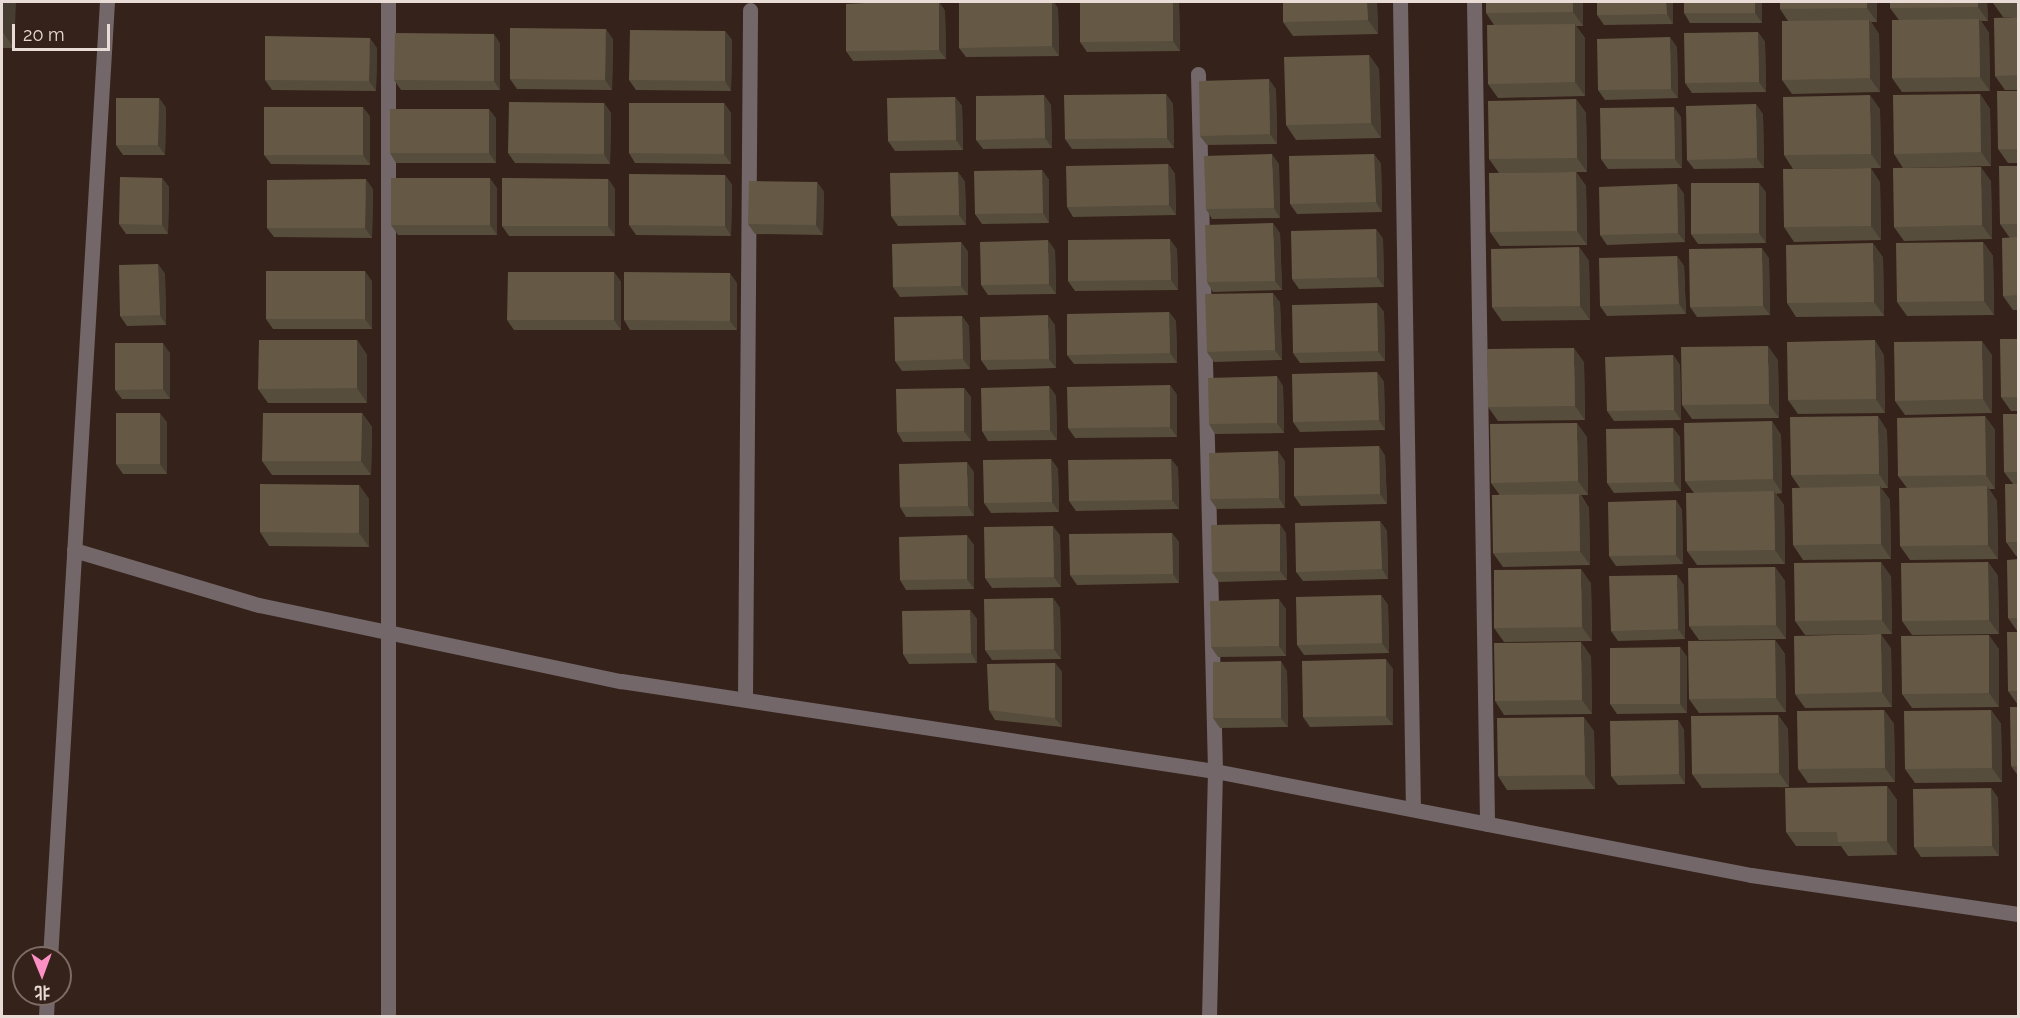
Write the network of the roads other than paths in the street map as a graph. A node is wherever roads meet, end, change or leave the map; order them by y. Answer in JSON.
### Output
{"nodes":[{"id":1,"x":107,"y":2,"type":"edge"},
{"id":2,"x":388,"y":2,"type":"edge"},
{"id":3,"x":1400,"y":2,"type":"edge"},
{"id":4,"x":1474,"y":2,"type":"edge"},
{"id":5,"x":750,"y":10,"type":"dead end"},
{"id":6,"x":1198,"y":74,"type":"dead end"},
{"id":7,"x":74,"y":550,"type":"junction"},
{"id":8,"x":385,"y":631,"type":"junction"},
{"id":9,"x":745,"y":698,"type":"junction"},
{"id":10,"x":1215,"y":771,"type":"junction"},
{"id":11,"x":1413,"y":809,"type":"junction"},
{"id":12,"x":1487,"y":824,"type":"junction"},
{"id":13,"x":2019,"y":914,"type":"edge"},
{"id":14,"x":51,"y":946,"type":"edge"},
{"id":15,"x":388,"y":1017,"type":"edge"},
{"id":16,"x":1209,"y":1017,"type":"edge"}],
"edges":[{"from":1,"to":7,"type":"street"},
{"from":2,"to":8,"type":"street"},
{"from":3,"to":11,"type":"street"},
{"from":4,"to":12,"type":"street"},
{"from":5,"to":9,"type":"street"},
{"from":6,"to":10,"type":"street"},
{"from":7,"to":8,"type":"street"},
{"from":7,"to":14,"type":"street"},
{"from":8,"to":9,"type":"street"},
{"from":8,"to":15,"type":"street"},
{"from":9,"to":10,"type":"street"},
{"from":10,"to":11,"type":"street"},
{"from":10,"to":16,"type":"street"},
{"from":11,"to":12,"type":"street"},
{"from":12,"to":13,"type":"street"}]}
